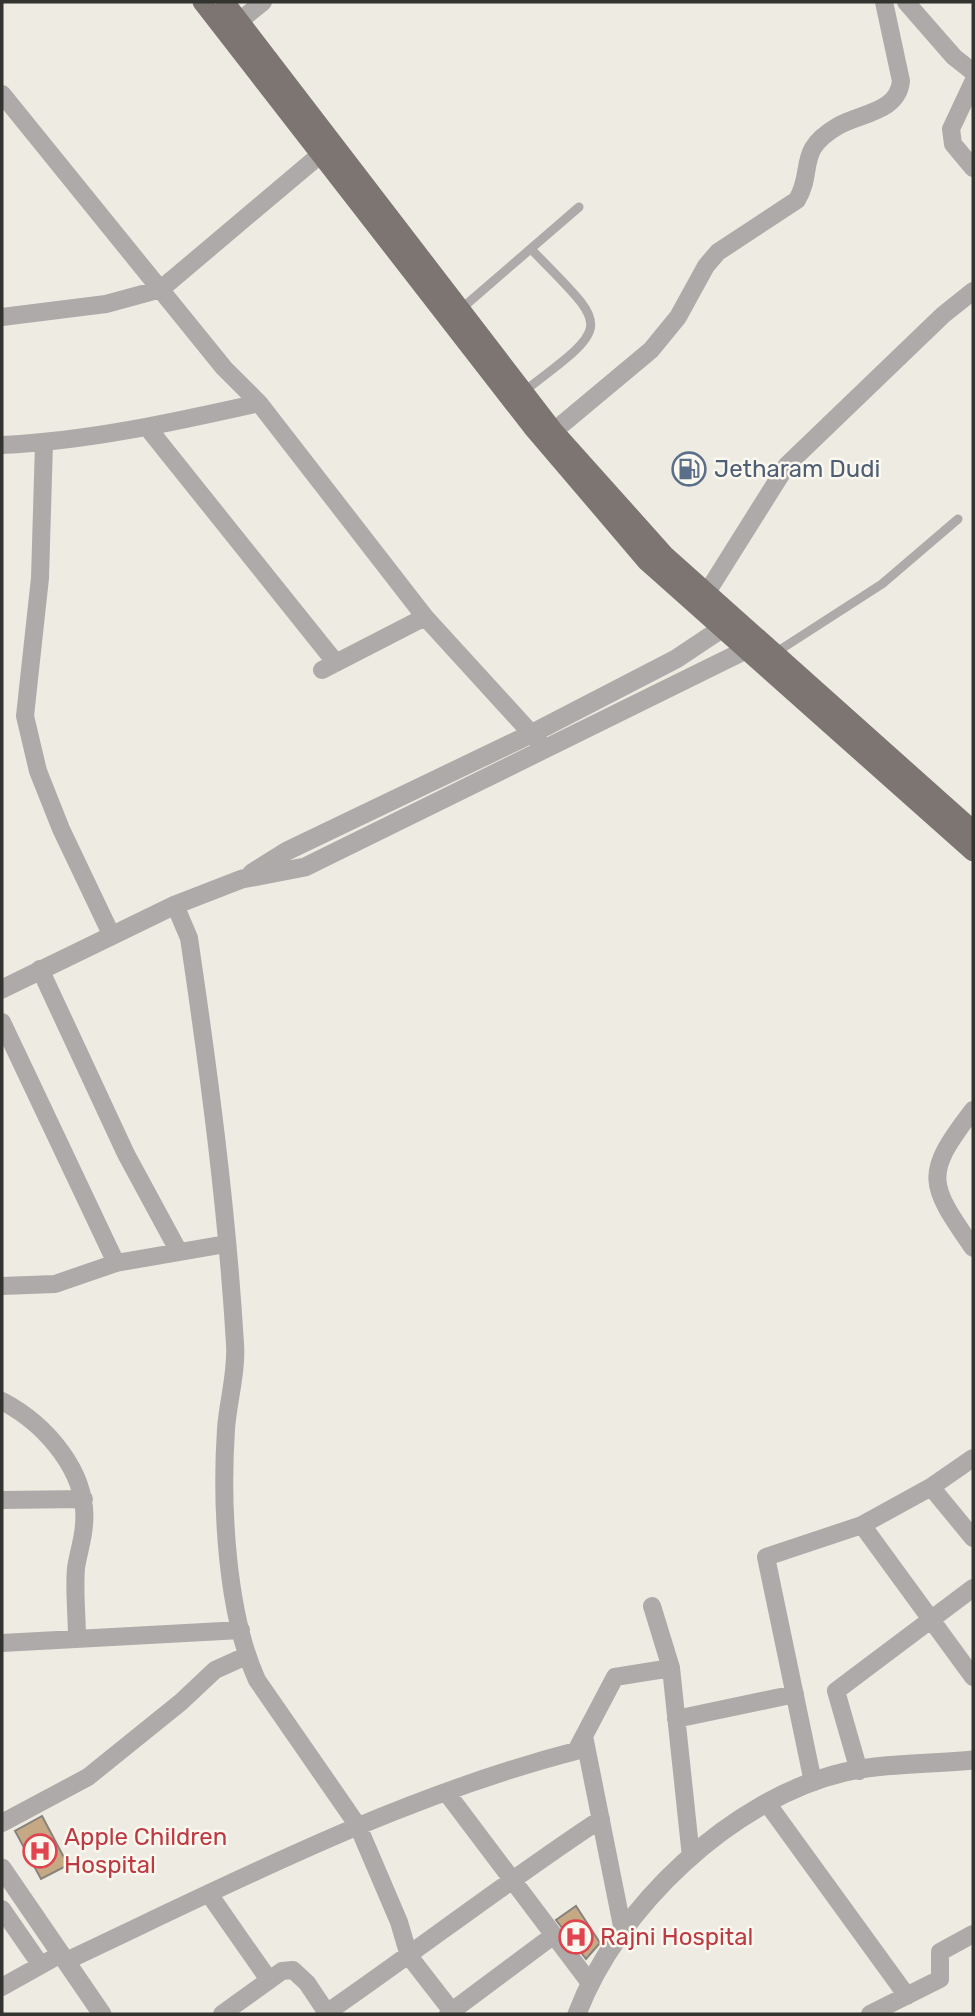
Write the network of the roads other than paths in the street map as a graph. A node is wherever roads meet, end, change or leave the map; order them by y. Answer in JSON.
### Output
{"nodes":[{"id":1,"x":202,"y":2,"type":"edge"},
{"id":2,"x":225,"y":2,"type":"edge"},
{"id":3,"x":263,"y":2,"type":"edge"},
{"id":4,"x":884,"y":2,"type":"edge"},
{"id":5,"x":906,"y":2,"type":"edge"},
{"id":6,"x":232,"y":26,"type":"junction"},
{"id":7,"x":973,"y":72,"type":"edge"},
{"id":8,"x":973,"y":82,"type":"edge"},
{"id":9,"x":2,"y":94,"type":"edge"},
{"id":10,"x":321,"y":154,"type":"junction"},
{"id":11,"x":973,"y":165,"type":"edge"},
{"id":12,"x":579,"y":207,"type":"dead end"},
{"id":13,"x":531,"y":249,"type":"junction"},
{"id":14,"x":161,"y":289,"type":"junction"},
{"id":15,"x":973,"y":291,"type":"edge"},
{"id":16,"x":461,"y":309,"type":"junction"},
{"id":17,"x":2,"y":317,"type":"edge"},
{"id":18,"x":523,"y":392,"type":"junction"},
{"id":19,"x":259,"y":403,"type":"junction"},
{"id":20,"x":147,"y":427,"type":"junction"},
{"id":21,"x":554,"y":431,"type":"junction"},
{"id":22,"x":44,"y":443,"type":"junction"},
{"id":23,"x":2,"y":445,"type":"edge"},
{"id":24,"x":958,"y":519,"type":"dead end"},
{"id":25,"x":706,"y":594,"type":"junction"},
{"id":26,"x":425,"y":617,"type":"junction"},
{"id":27,"x":728,"y":625,"type":"junction"},
{"id":28,"x":760,"y":649,"type":"junction"},
{"id":29,"x":531,"y":734,"type":"junction"},
{"id":30,"x":545,"y":749,"type":"junction"},
{"id":31,"x":973,"y":830,"type":"edge"},
{"id":32,"x":973,"y":852,"type":"edge"},
{"id":33,"x":242,"y":879,"type":"junction"},
{"id":34,"x":176,"y":905,"type":"junction"},
{"id":35,"x":111,"y":934,"type":"junction"},
{"id":36,"x":40,"y":970,"type":"junction"},
{"id":37,"x":2,"y":989,"type":"edge"},
{"id":38,"x":2,"y":1022,"type":"edge"},
{"id":39,"x":973,"y":1110,"type":"edge"},
{"id":40,"x":226,"y":1244,"type":"junction"},
{"id":41,"x":973,"y":1248,"type":"edge"},
{"id":42,"x":179,"y":1252,"type":"junction"},
{"id":43,"x":116,"y":1263,"type":"junction"},
{"id":44,"x":2,"y":1286,"type":"edge"},
{"id":45,"x":2,"y":1401,"type":"edge"},
{"id":46,"x":973,"y":1458,"type":"edge"},
{"id":47,"x":931,"y":1487,"type":"junction"},
{"id":48,"x":84,"y":1499,"type":"junction"},
{"id":49,"x":2,"y":1500,"type":"edge"},
{"id":50,"x":862,"y":1525,"type":"junction"},
{"id":51,"x":973,"y":1538,"type":"edge"},
{"id":52,"x":973,"y":1588,"type":"edge"},
{"id":53,"x":652,"y":1606,"type":"dead end"},
{"id":54,"x":930,"y":1621,"type":"junction"},
{"id":55,"x":241,"y":1630,"type":"junction"},
{"id":56,"x":77,"y":1639,"type":"junction"},
{"id":57,"x":2,"y":1643,"type":"edge"},
{"id":58,"x":246,"y":1656,"type":"junction"},
{"id":59,"x":671,"y":1668,"type":"junction"},
{"id":60,"x":973,"y":1677,"type":"edge"},
{"id":61,"x":795,"y":1694,"type":"junction"},
{"id":62,"x":676,"y":1718,"type":"junction"},
{"id":63,"x":584,"y":1736,"type":"junction"},
{"id":64,"x":973,"y":1760,"type":"edge"},
{"id":65,"x":859,"y":1771,"type":"junction"},
{"id":66,"x":813,"y":1782,"type":"junction"},
{"id":67,"x":446,"y":1792,"type":"junction"},
{"id":68,"x":767,"y":1803,"type":"junction"},
{"id":69,"x":601,"y":1819,"type":"junction"},
{"id":70,"x":2,"y":1823,"type":"edge"},
{"id":71,"x":358,"y":1826,"type":"junction"},
{"id":72,"x":691,"y":1857,"type":"junction"},
{"id":73,"x":2,"y":1868,"type":"edge"},
{"id":74,"x":511,"y":1878,"type":"junction"},
{"id":75,"x":209,"y":1894,"type":"junction"},
{"id":76,"x":2,"y":1909,"type":"edge"},
{"id":77,"x":623,"y":1931,"type":"junction"},
{"id":78,"x":973,"y":1934,"type":"edge"},
{"id":79,"x":554,"y":1935,"type":"junction"},
{"id":80,"x":409,"y":1956,"type":"junction"},
{"id":81,"x":63,"y":1958,"type":"junction"},
{"id":82,"x":40,"y":1964,"type":"junction"},
{"id":83,"x":268,"y":1980,"type":"junction"},
{"id":84,"x":590,"y":1983,"type":"junction"},
{"id":85,"x":2,"y":1987,"type":"edge"},
{"id":86,"x":907,"y":1996,"type":"junction"},
{"id":87,"x":451,"y":2013,"type":"edge"},
{"id":88,"x":102,"y":2014,"type":"edge"},
{"id":89,"x":222,"y":2014,"type":"edge"},
{"id":90,"x":326,"y":2014,"type":"edge"},
{"id":91,"x":577,"y":2014,"type":"edge"},
{"id":92,"x":870,"y":2014,"type":"edge"}],
"edges":[{"from":1,"to":6,"type":"main road"},
{"from":2,"to":6,"type":"main road"},
{"from":3,"to":6,"type":"street"},
{"from":4,"to":21,"type":"street"},
{"from":5,"to":7,"type":"street"},
{"from":6,"to":10,"type":"main road"},
{"from":6,"to":16,"type":"main road"},
{"from":8,"to":11,"type":"street"},
{"from":9,"to":14,"type":"street"},
{"from":10,"to":14,"type":"street"},
{"from":10,"to":27,"type":"main road"},
{"from":12,"to":13,"type":"lane"},
{"from":13,"to":16,"type":"lane"},
{"from":13,"to":18,"type":"lane"},
{"from":14,"to":17,"type":"street"},
{"from":14,"to":19,"type":"street"},
{"from":15,"to":25,"type":"street"},
{"from":16,"to":18,"type":"main road"},
{"from":18,"to":21,"type":"main road"},
{"from":19,"to":20,"type":"street"},
{"from":19,"to":26,"type":"street"},
{"from":20,"to":22,"type":"street"},
{"from":20,"to":26,"type":"street"},
{"from":21,"to":25,"type":"main road"},
{"from":22,"to":23,"type":"street"},
{"from":22,"to":35,"type":"street"},
{"from":24,"to":28,"type":"lane"},
{"from":25,"to":27,"type":"main road"},
{"from":26,"to":29,"type":"street"},
{"from":27,"to":28,"type":"main road"},
{"from":27,"to":29,"type":"street"},
{"from":28,"to":30,"type":"street"},
{"from":28,"to":31,"type":"main road"},
{"from":28,"to":32,"type":"main road"},
{"from":29,"to":30,"type":"street"},
{"from":29,"to":33,"type":"street"},
{"from":30,"to":33,"type":"street"},
{"from":33,"to":34,"type":"street"},
{"from":34,"to":35,"type":"street"},
{"from":34,"to":40,"type":"street"},
{"from":35,"to":36,"type":"street"},
{"from":36,"to":37,"type":"street"},
{"from":36,"to":42,"type":"street"},
{"from":38,"to":43,"type":"street"},
{"from":39,"to":41,"type":"street"},
{"from":40,"to":42,"type":"street"},
{"from":40,"to":55,"type":"street"},
{"from":42,"to":43,"type":"street"},
{"from":43,"to":44,"type":"street"},
{"from":45,"to":48,"type":"street"},
{"from":46,"to":47,"type":"street"},
{"from":47,"to":50,"type":"street"},
{"from":47,"to":51,"type":"street"},
{"from":48,"to":49,"type":"street"},
{"from":48,"to":56,"type":"street"},
{"from":50,"to":54,"type":"street"},
{"from":50,"to":61,"type":"street"},
{"from":52,"to":54,"type":"street"},
{"from":53,"to":59,"type":"street"},
{"from":54,"to":60,"type":"street"},
{"from":54,"to":65,"type":"street"},
{"from":55,"to":56,"type":"street"},
{"from":55,"to":58,"type":"street"},
{"from":56,"to":57,"type":"street"},
{"from":58,"to":70,"type":"street"},
{"from":58,"to":71,"type":"street"},
{"from":59,"to":62,"type":"street"},
{"from":59,"to":63,"type":"street"},
{"from":61,"to":62,"type":"street"},
{"from":61,"to":66,"type":"street"},
{"from":62,"to":72,"type":"street"},
{"from":63,"to":67,"type":"street"},
{"from":63,"to":69,"type":"street"},
{"from":64,"to":65,"type":"street"},
{"from":65,"to":66,"type":"street"},
{"from":66,"to":68,"type":"street"},
{"from":67,"to":71,"type":"street"},
{"from":67,"to":74,"type":"street"},
{"from":68,"to":72,"type":"street"},
{"from":68,"to":86,"type":"street"},
{"from":69,"to":74,"type":"street"},
{"from":69,"to":77,"type":"street"},
{"from":71,"to":75,"type":"street"},
{"from":71,"to":80,"type":"street"},
{"from":72,"to":77,"type":"street"},
{"from":73,"to":81,"type":"street"},
{"from":74,"to":79,"type":"street"},
{"from":74,"to":80,"type":"street"},
{"from":75,"to":81,"type":"street"},
{"from":75,"to":83,"type":"street"},
{"from":76,"to":82,"type":"street"},
{"from":77,"to":84,"type":"street"},
{"from":78,"to":86,"type":"street"},
{"from":79,"to":84,"type":"street"},
{"from":79,"to":87,"type":"street"},
{"from":80,"to":87,"type":"street"},
{"from":80,"to":90,"type":"street"},
{"from":81,"to":82,"type":"street"},
{"from":81,"to":88,"type":"street"},
{"from":82,"to":85,"type":"street"},
{"from":83,"to":89,"type":"street"},
{"from":83,"to":90,"type":"street"},
{"from":84,"to":91,"type":"street"},
{"from":86,"to":92,"type":"street"}]}
